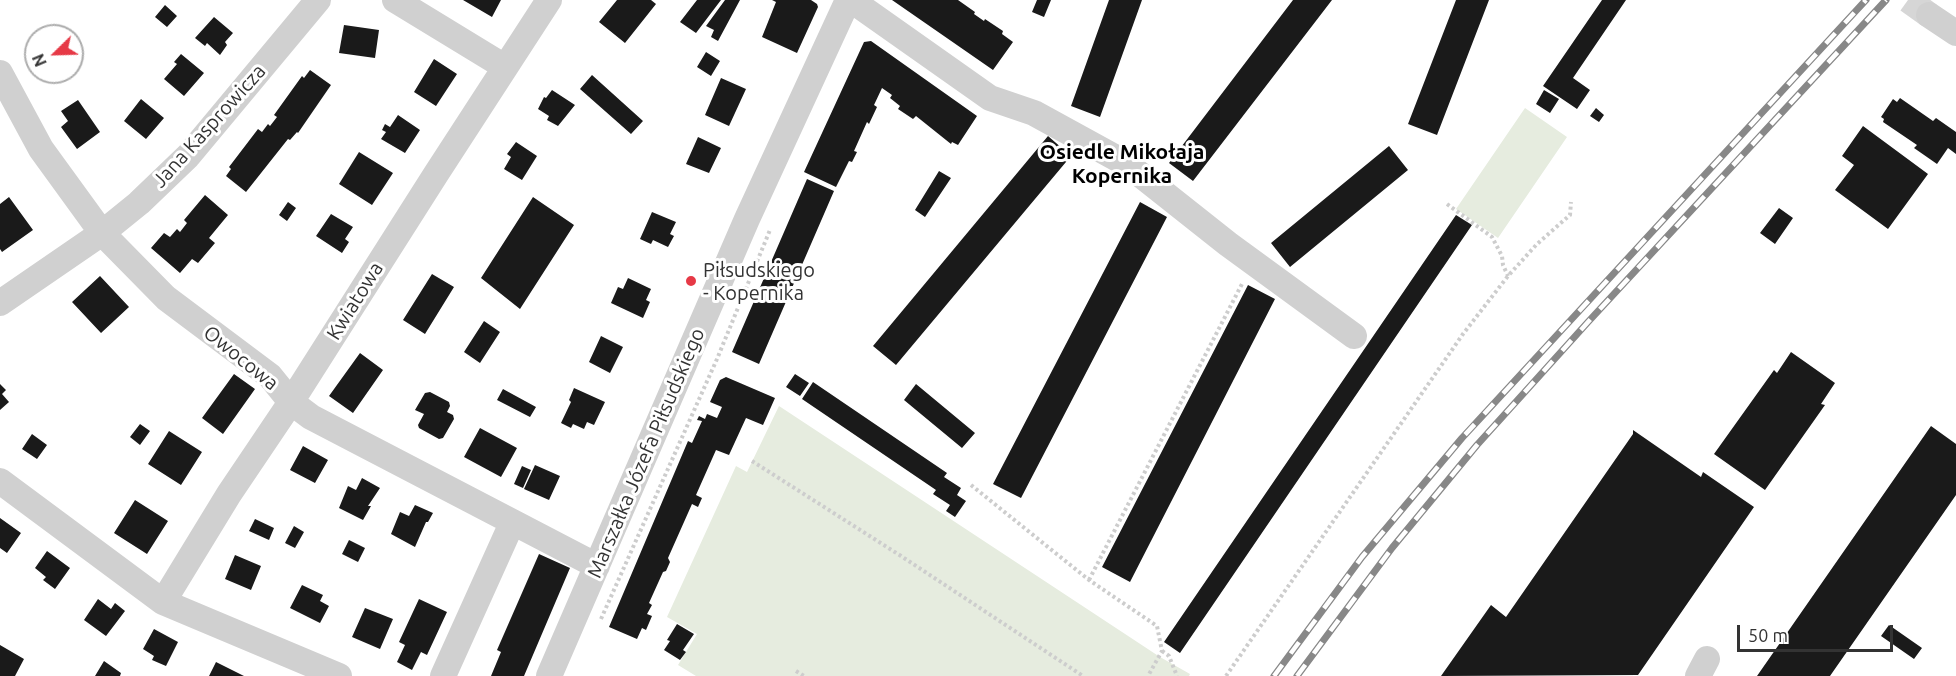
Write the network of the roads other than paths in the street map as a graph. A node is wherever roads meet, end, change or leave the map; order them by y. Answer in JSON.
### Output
{"nodes":[{"id":1,"x":318,"y":0,"type":"edge"},
{"id":2,"x":395,"y":0,"type":"edge"},
{"id":3,"x":549,"y":0,"type":"edge"},
{"id":4,"x":850,"y":0,"type":"edge"},
{"id":5,"x":1929,"y":15,"type":"tunnel mouth"},
{"id":6,"x":1956,"y":33,"type":"edge"},
{"id":7,"x":505,"y":67,"type":"junction"},
{"id":8,"x":0,"y":73,"type":"edge"},
{"id":9,"x":102,"y":233,"type":"junction"},
{"id":10,"x":0,"y":303,"type":"edge"},
{"id":11,"x":1354,"y":336,"type":"dead end"},
{"id":12,"x":291,"y":402,"type":"junction"},
{"id":13,"x":0,"y":482,"type":"edge"},
{"id":14,"x":512,"y":524,"type":"junction"},
{"id":15,"x":597,"y":566,"type":"junction"},
{"id":16,"x":163,"y":602,"type":"junction"},
{"id":17,"x":339,"y":676,"type":"edge"},
{"id":18,"x":443,"y":676,"type":"edge"},
{"id":19,"x":549,"y":676,"type":"edge"}],
"edges":[{"from":1,"to":9,"type":"street","name":"Jana Kasprowicza"},
{"from":2,"to":7,"type":"street"},
{"from":3,"to":7,"type":"street","name":"Kwiatowa"},
{"from":4,"to":11,"type":"street"},
{"from":4,"to":15,"type":"street","name":"Marszałka Józefa Piłsudskiego"},
{"from":5,"to":6,"type":"street"},
{"from":7,"to":12,"type":"street","name":"Kwiatowa"},
{"from":8,"to":9,"type":"street","name":"Owocowa"},
{"from":9,"to":10,"type":"street","name":"Jana Kasprowicza"},
{"from":9,"to":12,"type":"street","name":"Owocowa"},
{"from":12,"to":14,"type":"street","name":"Owocowa"},
{"from":12,"to":16,"type":"street","name":"Kwiatowa"},
{"from":13,"to":16,"type":"street"},
{"from":14,"to":15,"type":"street","name":"Owocowa"},
{"from":14,"to":18,"type":"street"},
{"from":15,"to":19,"type":"street","name":"Marszałka Józefa Piłsudskiego"},
{"from":16,"to":17,"type":"street"}]}
